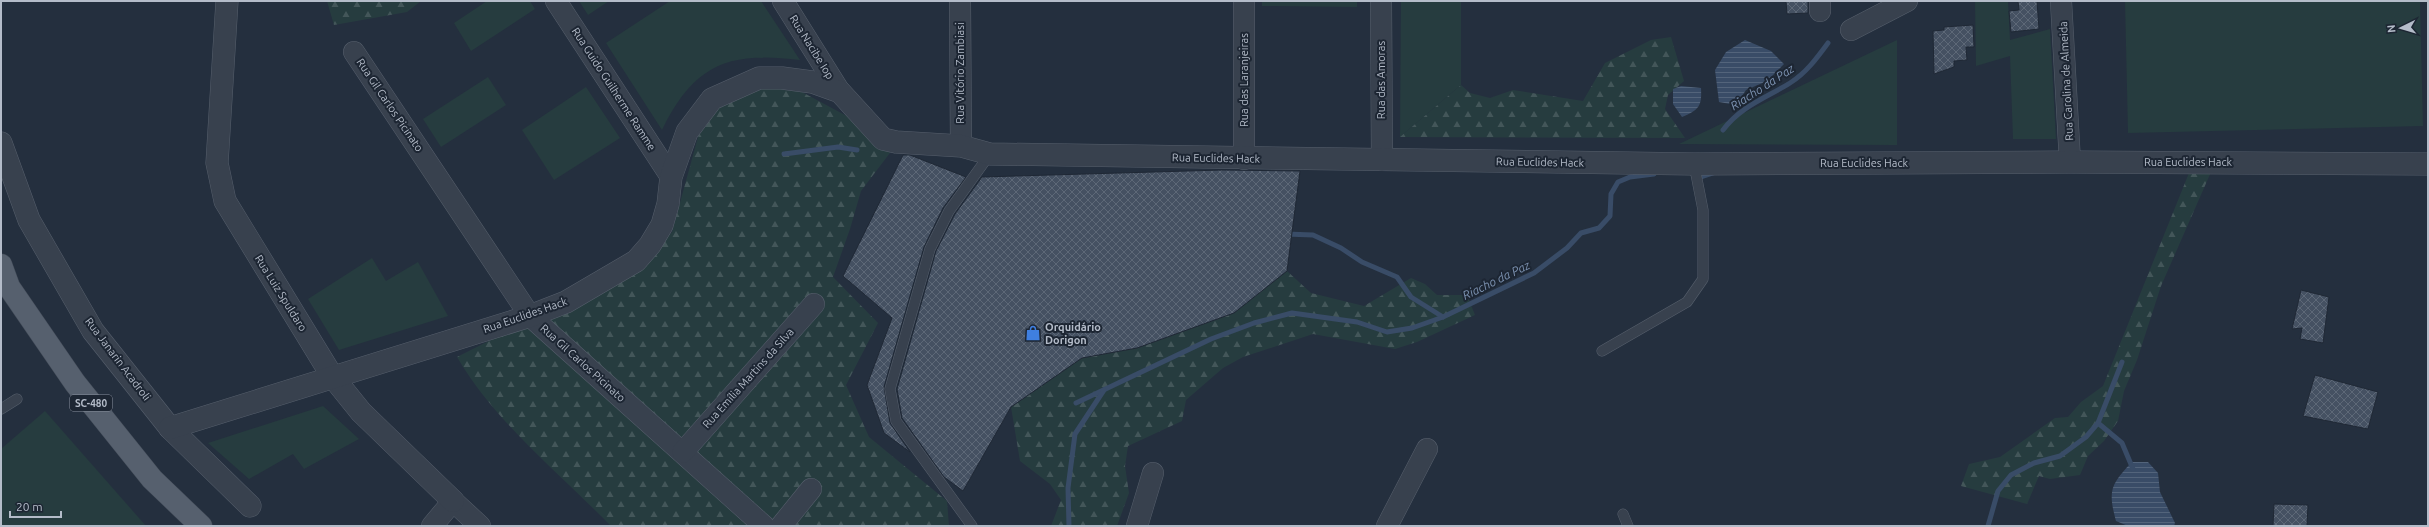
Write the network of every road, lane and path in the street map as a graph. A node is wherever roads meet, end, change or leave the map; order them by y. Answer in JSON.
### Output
{"nodes":[{"id":1,"x":228,"y":1,"type":"edge"},
{"id":2,"x":556,"y":1,"type":"edge"},
{"id":3,"x":783,"y":1,"type":"edge"},
{"id":4,"x":960,"y":1,"type":"edge"},
{"id":5,"x":1244,"y":1,"type":"edge"},
{"id":6,"x":1381,"y":1,"type":"edge"},
{"id":7,"x":1907,"y":1,"type":"edge"},
{"id":8,"x":2061,"y":1,"type":"edge"},
{"id":9,"x":1851,"y":30,"type":"dead end"},
{"id":10,"x":354,"y":52,"type":"dead end"},
{"id":11,"x":840,"y":92,"type":"junction"},
{"id":12,"x":1,"y":143,"type":"edge"},
{"id":13,"x":960,"y":146,"type":"junction"},
{"id":14,"x":990,"y":154,"type":"junction"},
{"id":15,"x":1244,"y":159,"type":"junction"},
{"id":16,"x":1382,"y":160,"type":"junction"},
{"id":17,"x":2070,"y":162,"type":"junction"},
{"id":18,"x":1694,"y":164,"type":"junction"},
{"id":19,"x":2428,"y":164,"type":"edge"},
{"id":20,"x":670,"y":177,"type":"junction"},
{"id":21,"x":1,"y":265,"type":"edge"},
{"id":22,"x":814,"y":304,"type":"dead end"},
{"id":23,"x":530,"y":316,"type":"junction"},
{"id":24,"x":1602,"y":351,"type":"dead end"},
{"id":25,"x":332,"y":376,"type":"junction"},
{"id":26,"x":17,"y":399,"type":"dead end"},
{"id":27,"x":1,"y":409,"type":"edge"},
{"id":28,"x":170,"y":428,"type":"junction"},
{"id":29,"x":1427,"y":449,"type":"dead end"},
{"id":30,"x":683,"y":452,"type":"junction"},
{"id":31,"x":1153,"y":473,"type":"dead end"},
{"id":32,"x":811,"y":489,"type":"dead end"},
{"id":33,"x":452,"y":501,"type":"junction"},
{"id":34,"x":250,"y":506,"type":"dead end"},
{"id":35,"x":1623,"y":514,"type":"dead end"},
{"id":36,"x":201,"y":526,"type":"edge"},
{"id":37,"x":432,"y":526,"type":"edge"},
{"id":38,"x":480,"y":526,"type":"edge"},
{"id":39,"x":764,"y":526,"type":"edge"},
{"id":40,"x":781,"y":526,"type":"edge"},
{"id":41,"x":972,"y":526,"type":"edge"},
{"id":42,"x":1137,"y":526,"type":"edge"},
{"id":43,"x":1387,"y":526,"type":"edge"},
{"id":44,"x":1628,"y":526,"type":"edge"}],
"edges":[{"from":1,"to":25,"type":"street","name":"Rua Luiz Spuldaro"},
{"from":2,"to":20,"type":"street","name":"Rua Guido Guilherme Ramme"},
{"from":3,"to":11,"type":"street","name":"Rua Nacibe Iop"},
{"from":4,"to":13,"type":"street","name":"Rua Vitório Zambiasi"},
{"from":5,"to":15,"type":"street","name":"Rua das Laranjeiras"},
{"from":6,"to":16,"type":"street","name":"Rua das Amoras"},
{"from":7,"to":9,"type":"street"},
{"from":8,"to":17,"type":"street","name":"Rua Carolina de Almeida"},
{"from":10,"to":23,"type":"street","name":"Rua Gil Carlos Picinato"},
{"from":11,"to":13,"type":"street","name":"Rua Euclides Hack"},
{"from":11,"to":20,"type":"street","name":"Rua Euclides Hack"},
{"from":12,"to":28,"type":"street","name":"Rua Janarin Acadroli"},
{"from":13,"to":14,"type":"street","name":"Rua Euclides Hack"},
{"from":14,"to":15,"type":"street","name":"Rua Euclides Hack"},
{"from":14,"to":41,"type":"lane"},
{"from":15,"to":16,"type":"street","name":"Rua Euclides Hack"},
{"from":16,"to":18,"type":"street","name":"Rua Euclides Hack"},
{"from":17,"to":18,"type":"street","name":"Rua Euclides Hack"},
{"from":17,"to":19,"type":"street","name":"Rua Euclides Hack"},
{"from":18,"to":24,"type":"lane"},
{"from":20,"to":23,"type":"street","name":"Rua Euclides Hack"},
{"from":21,"to":36,"type":"main road","number":"SC-480"},
{"from":22,"to":30,"type":"street","name":"Rua Emília Martins da Silva"},
{"from":23,"to":25,"type":"street","name":"Rua Euclides Hack"},
{"from":23,"to":30,"type":"street","name":"Rua Gil Carlos Picinato"},
{"from":25,"to":28,"type":"street","name":"Rua Euclides Hack"},
{"from":25,"to":33,"type":"street","name":"Rua Luiz Spuldaro"},
{"from":26,"to":27,"type":"lane"},
{"from":28,"to":34,"type":"street","name":"Rua Janarin Acadroli"},
{"from":29,"to":43,"type":"street"},
{"from":30,"to":39,"type":"street","name":"Rua Gil Carlos Picinato"},
{"from":31,"to":42,"type":"street"},
{"from":32,"to":40,"type":"street"},
{"from":33,"to":37,"type":"street"},
{"from":33,"to":38,"type":"street","name":"Rua Luiz Spuldaro"},
{"from":35,"to":44,"type":"lane"}]}
